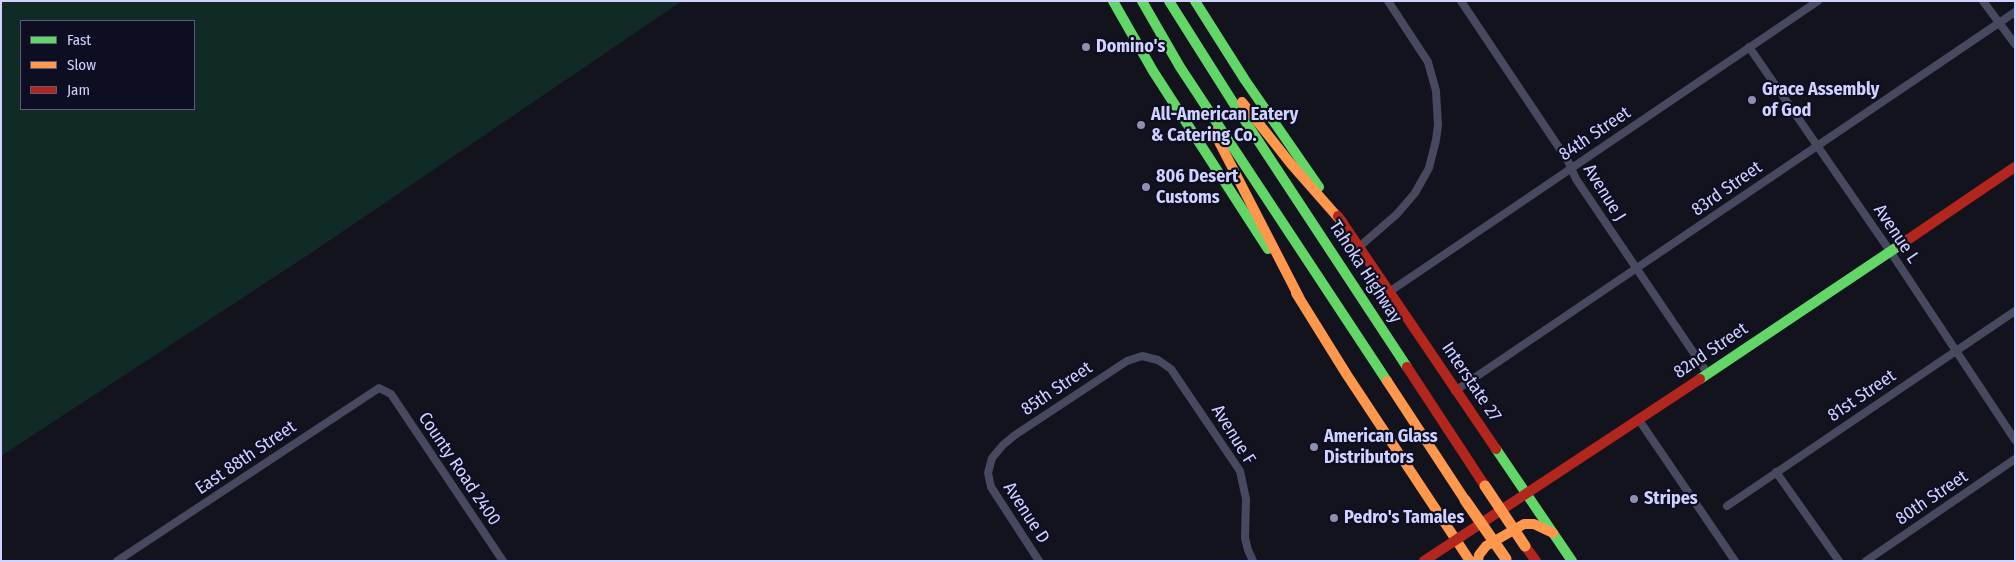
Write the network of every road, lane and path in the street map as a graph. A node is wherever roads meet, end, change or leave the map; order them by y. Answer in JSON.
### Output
{"nodes":[{"id":1,"x":1113,"y":1,"type":"edge"},
{"id":2,"x":1142,"y":1,"type":"edge"},
{"id":3,"x":1169,"y":1,"type":"edge"},
{"id":4,"x":1195,"y":1,"type":"edge"},
{"id":5,"x":1388,"y":1,"type":"edge"},
{"id":6,"x":1461,"y":1,"type":"edge"},
{"id":7,"x":1818,"y":1,"type":"edge"},
{"id":8,"x":1983,"y":1,"type":"edge"},
{"id":9,"x":2015,"y":12,"type":"edge"},
{"id":10,"x":1998,"y":23,"type":"junction"},
{"id":11,"x":2015,"y":44,"type":"edge"},
{"id":12,"x":1749,"y":47,"type":"junction"},
{"id":13,"x":1199,"y":50,"type":"junction"},
{"id":14,"x":1180,"y":66,"type":"junction"},
{"id":15,"x":1817,"y":146,"type":"junction"},
{"id":16,"x":2015,"y":167,"type":"edge"},
{"id":17,"x":1571,"y":168,"type":"junction"},
{"id":18,"x":1342,"y":222,"type":"junction"},
{"id":19,"x":1359,"y":247,"type":"junction"},
{"id":20,"x":1890,"y":252,"type":"junction"},
{"id":21,"x":1636,"y":269,"type":"junction"},
{"id":22,"x":1389,"y":292,"type":"junction"},
{"id":23,"x":1300,"y":299,"type":"junction"},
{"id":24,"x":2015,"y":311,"type":"edge"},
{"id":25,"x":1956,"y":351,"type":"junction"},
{"id":26,"x":1166,"y":365,"type":"joint"},
{"id":27,"x":1708,"y":374,"type":"junction"},
{"id":28,"x":1456,"y":391,"type":"junction"},
{"id":29,"x":391,"y":394,"type":"joint"},
{"id":30,"x":1639,"y":420,"type":"junction"},
{"id":31,"x":2015,"y":440,"type":"edge"},
{"id":32,"x":2015,"y":459,"type":"edge"},
{"id":33,"x":1776,"y":472,"type":"junction"},
{"id":34,"x":989,"y":481,"type":"joint"},
{"id":35,"x":1526,"y":494,"type":"junction"},
{"id":36,"x":1727,"y":506,"type":"dead end"},
{"id":37,"x":1554,"y":534,"type":"junction"},
{"id":38,"x":1456,"y":541,"type":"junction"},
{"id":39,"x":1506,"y":560,"type":"edge"},
{"id":40,"x":117,"y":561,"type":"edge"},
{"id":41,"x":503,"y":561,"type":"edge"},
{"id":42,"x":1039,"y":561,"type":"edge"},
{"id":43,"x":1253,"y":561,"type":"edge"},
{"id":44,"x":1424,"y":561,"type":"edge"},
{"id":45,"x":1470,"y":561,"type":"edge"},
{"id":46,"x":1478,"y":561,"type":"edge"},
{"id":47,"x":1536,"y":561,"type":"edge"},
{"id":48,"x":1572,"y":561,"type":"edge"},
{"id":49,"x":1735,"y":561,"type":"edge"},
{"id":50,"x":1839,"y":561,"type":"edge"},
{"id":51,"x":1866,"y":561,"type":"edge"}],
"edges":[{"from":1,"to":23,"type":"main road"},
{"from":2,"to":14,"type":"main road"},
{"from":3,"to":13,"type":"main road","name":"Tahoka Highway"},
{"from":4,"to":18,"type":"main road","name":"Tahoka Highway"},
{"from":5,"to":19,"type":"street"},
{"from":6,"to":17,"type":"street","name":"Avenue J"},
{"from":7,"to":12,"type":"street","name":"84th Street"},
{"from":8,"to":10,"type":"street"},
{"from":9,"to":10,"type":"street","name":"83rd Street"},
{"from":10,"to":11,"type":"street"},
{"from":10,"to":15,"type":"street","name":"83rd Street"},
{"from":12,"to":15,"type":"street","name":"Avenue L"},
{"from":12,"to":17,"type":"street","name":"84th Street"},
{"from":13,"to":18,"type":"main road"},
{"from":13,"to":47,"type":"main road","name":"Tahoka Highway","bridge":true},
{"from":14,"to":23,"type":"main road"},
{"from":14,"to":39,"type":"main road","bridge":true},
{"from":15,"to":20,"type":"street","name":"Avenue L"},
{"from":15,"to":21,"type":"street","name":"83rd Street"},
{"from":16,"to":20,"type":"main road","name":"82nd Street"},
{"from":17,"to":21,"type":"street","name":"Avenue J"},
{"from":17,"to":22,"type":"street","name":"84th Street"},
{"from":18,"to":19,"type":"main road","name":"Interstate 27"},
{"from":19,"to":22,"type":"main road","name":"Interstate 27"},
{"from":20,"to":25,"type":"street","name":"Avenue L"},
{"from":20,"to":27,"type":"main road","name":"82nd Street"},
{"from":21,"to":27,"type":"street","name":"Avenue J"},
{"from":21,"to":28,"type":"street","name":"83rd Street"},
{"from":22,"to":28,"type":"main road","name":"Interstate 27"},
{"from":23,"to":38,"type":"main road"},
{"from":24,"to":25,"type":"street","name":"81st Street"},
{"from":25,"to":31,"type":"street","name":"Avenue L"},
{"from":25,"to":33,"type":"street","name":"81st Street"},
{"from":26,"to":34,"type":"street","name":"85th Street"},
{"from":26,"to":43,"type":"street","name":"Avenue F"},
{"from":27,"to":30,"type":"main road","name":"82nd Street"},
{"from":28,"to":35,"type":"main road","name":"Interstate 27"},
{"from":29,"to":40,"type":"street","name":"East 88th Street"},
{"from":29,"to":41,"type":"street","name":"County Road 2400"},
{"from":30,"to":35,"type":"main road","name":"82nd Street"},
{"from":30,"to":49,"type":"street"},
{"from":32,"to":51,"type":"street","name":"80th Street"},
{"from":33,"to":36,"type":"street","name":"81st Street"},
{"from":33,"to":50,"type":"street"},
{"from":34,"to":42,"type":"street","name":"Avenue D"},
{"from":35,"to":37,"type":"main road","name":"Interstate 27"},
{"from":35,"to":38,"type":"main road","name":"82nd Street"},
{"from":37,"to":46,"type":"main road"},
{"from":37,"to":48,"type":"main road","name":"Interstate 27"},
{"from":38,"to":44,"type":"main road","name":"82nd Street"},
{"from":38,"to":45,"type":"main road"}]}
